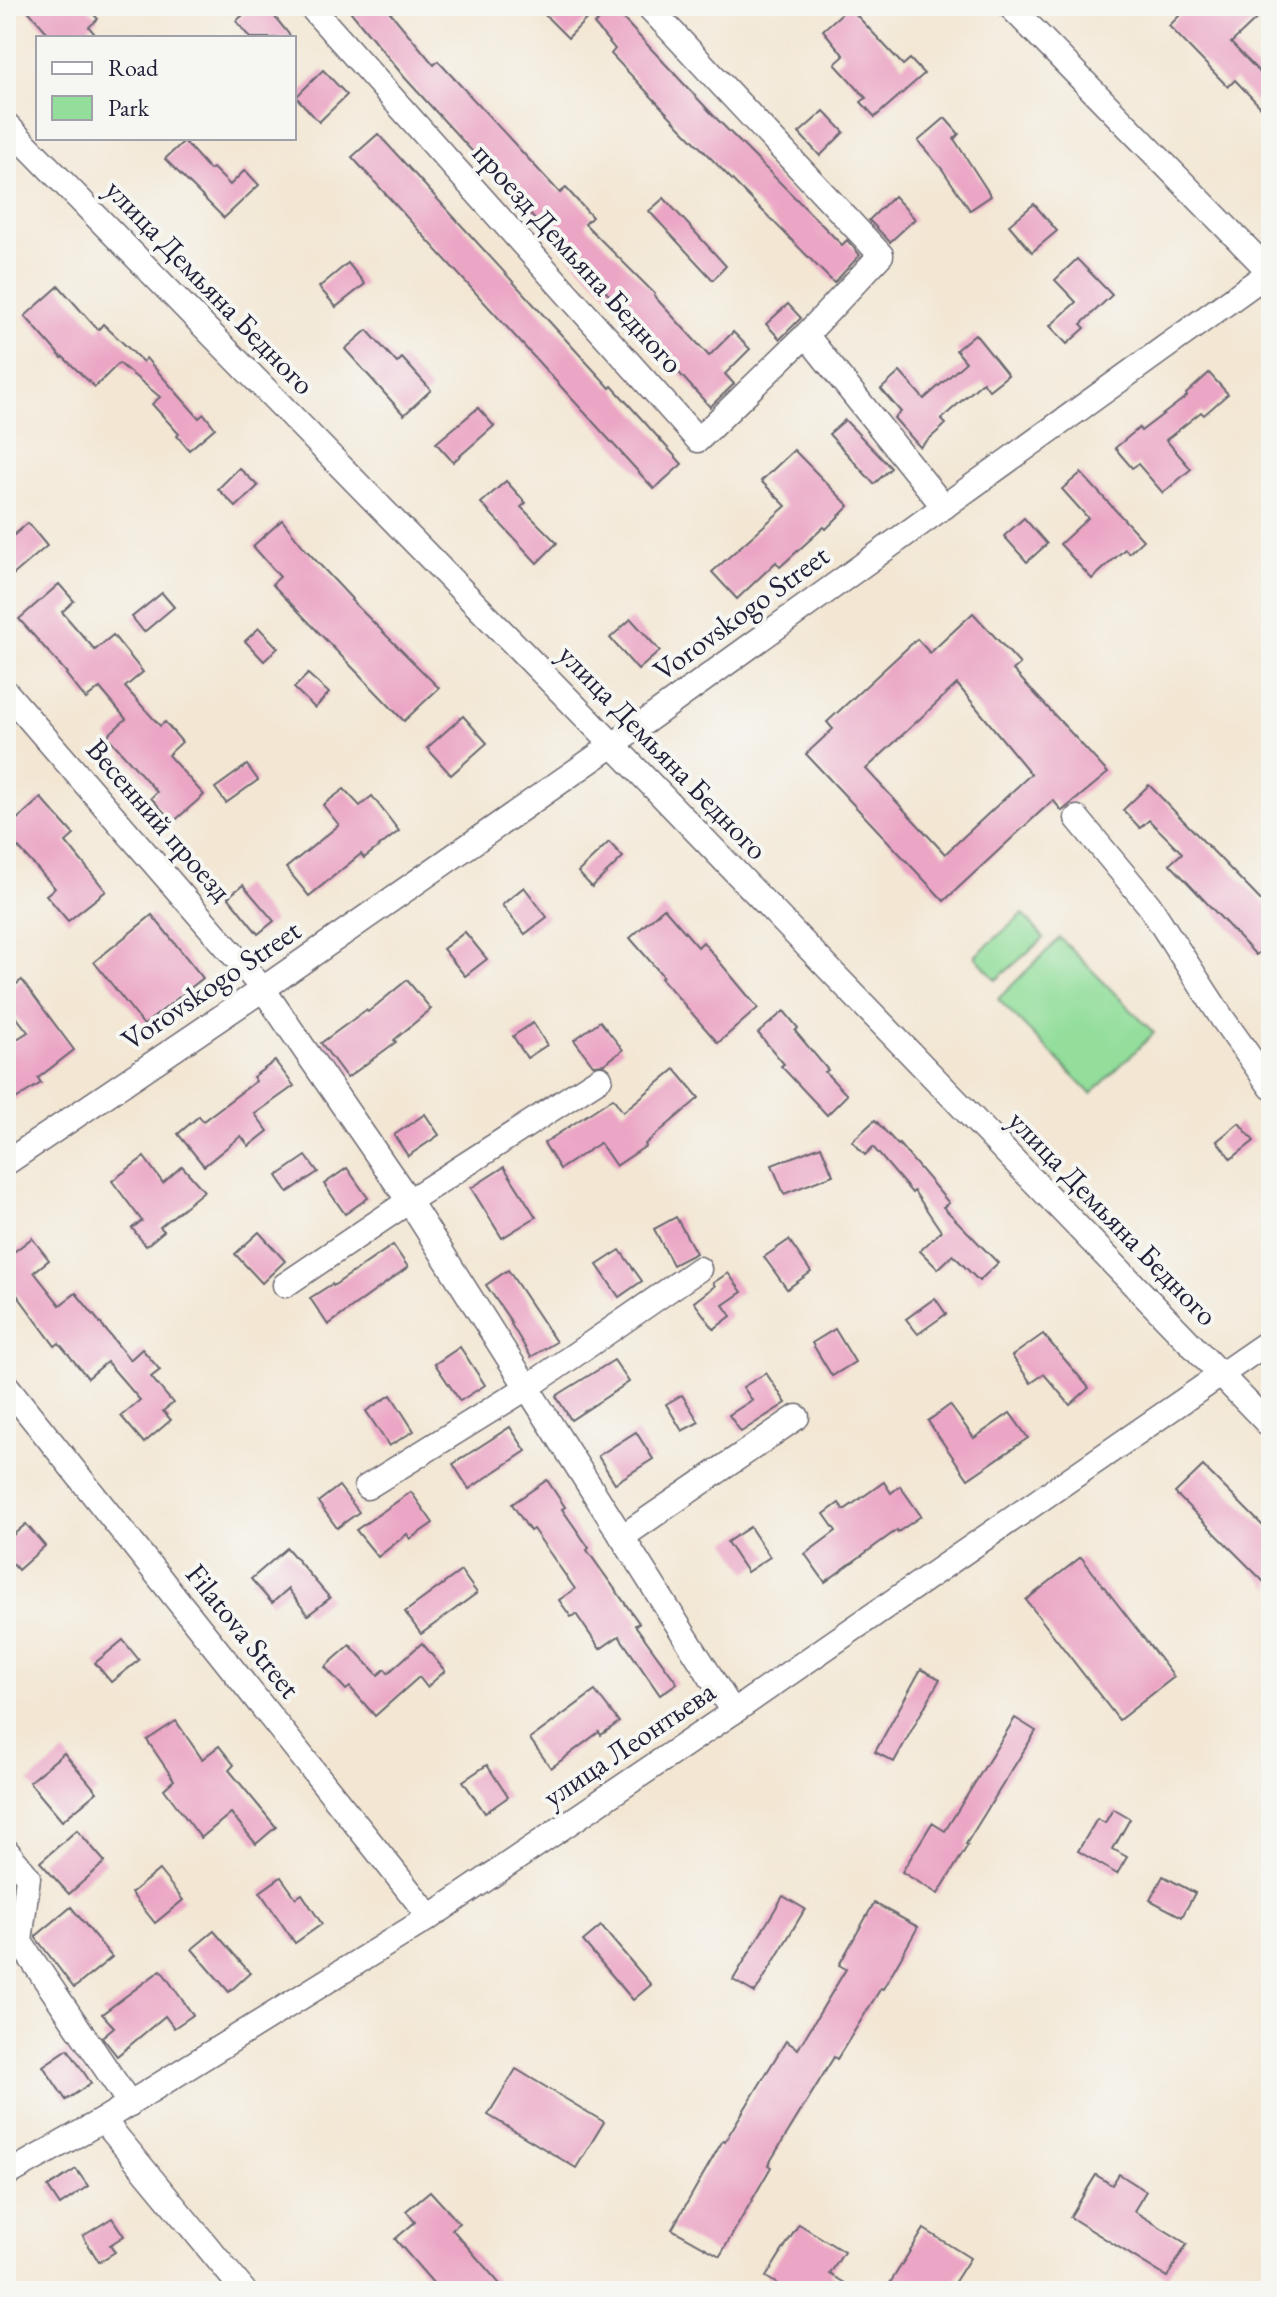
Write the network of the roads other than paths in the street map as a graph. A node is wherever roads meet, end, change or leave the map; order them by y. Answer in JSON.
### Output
{"nodes":[{"id":1,"x":310,"y":6,"type":"edge"},
{"id":2,"x":648,"y":6,"type":"edge"},
{"id":3,"x":1010,"y":6,"type":"edge"},
{"id":4,"x":6,"y":124,"type":"edge"},
{"id":5,"x":1271,"y":272,"type":"edge"},
{"id":6,"x":806,"y":335,"type":"junction"},
{"id":7,"x":944,"y":507,"type":"junction"},
{"id":8,"x":6,"y":692,"type":"edge"},
{"id":9,"x":613,"y":745,"type":"junction"},
{"id":10,"x":1077,"y":818,"type":"dead end"},
{"id":11,"x":263,"y":989,"type":"junction"},
{"id":12,"x":600,"y":1078,"type":"dead end"},
{"id":13,"x":1271,"y":1087,"type":"edge"},
{"id":14,"x":6,"y":1163,"type":"edge"},
{"id":15,"x":409,"y":1201,"type":"junction"},
{"id":16,"x":699,"y":1269,"type":"dead end"},
{"id":17,"x":285,"y":1285,"type":"dead end"},
{"id":18,"x":1271,"y":1340,"type":"edge"},
{"id":19,"x":1219,"y":1374,"type":"junction"},
{"id":20,"x":6,"y":1385,"type":"edge"},
{"id":21,"x":528,"y":1387,"type":"junction"},
{"id":22,"x":797,"y":1417,"type":"dead end"},
{"id":23,"x":1271,"y":1427,"type":"edge"},
{"id":24,"x":367,"y":1487,"type":"dead end"},
{"id":25,"x":622,"y":1537,"type":"junction"},
{"id":26,"x":733,"y":1712,"type":"junction"},
{"id":27,"x":6,"y":1850,"type":"edge"},
{"id":28,"x":430,"y":1917,"type":"junction"},
{"id":29,"x":130,"y":2104,"type":"junction"},
{"id":30,"x":103,"y":2120,"type":"junction"},
{"id":31,"x":6,"y":2175,"type":"edge"},
{"id":32,"x":244,"y":2291,"type":"edge"}],
"edges":[{"from":1,"to":6,"type":"street","name":"проезд Демьяна Бедного"},
{"from":2,"to":6,"type":"street","name":"проезд Демьяна Бедного"},
{"from":3,"to":5,"type":"street"},
{"from":4,"to":9,"type":"street","name":"улица Демьяна Бедного"},
{"from":5,"to":7,"type":"street","name":"Vorovskogo Street"},
{"from":6,"to":7,"type":"street"},
{"from":7,"to":9,"type":"street","name":"Vorovskogo Street"},
{"from":8,"to":11,"type":"street","name":"Весенний проезд"},
{"from":9,"to":11,"type":"street","name":"Vorovskogo Street"},
{"from":9,"to":19,"type":"street","name":"улица Демьяна Бедного"},
{"from":10,"to":13,"type":"street"},
{"from":11,"to":14,"type":"street","name":"Vorovskogo Street"},
{"from":11,"to":15,"type":"street","name":"Весенний проезд"},
{"from":12,"to":15,"type":"street"},
{"from":15,"to":17,"type":"street"},
{"from":15,"to":21,"type":"street","name":"Весенний проезд"},
{"from":16,"to":21,"type":"street"},
{"from":18,"to":19,"type":"street","name":"улица Леонтьева"},
{"from":19,"to":23,"type":"street","name":"улица Демьяна Бедного"},
{"from":19,"to":26,"type":"street","name":"улица Леонтьева"},
{"from":20,"to":28,"type":"street","name":"Filatova Street"},
{"from":21,"to":24,"type":"street"},
{"from":21,"to":25,"type":"street","name":"Весенний проезд"},
{"from":22,"to":25,"type":"street"},
{"from":25,"to":26,"type":"street","name":"Весенний проезд"},
{"from":26,"to":28,"type":"street","name":"улица Леонтьева"},
{"from":27,"to":29,"type":"street"},
{"from":28,"to":29,"type":"street","name":"улица Леонтьева"},
{"from":29,"to":30,"type":"street","name":"улица Леонтьева"},
{"from":30,"to":31,"type":"street","name":"улица Леонтьева"},
{"from":30,"to":32,"type":"street"}]}
